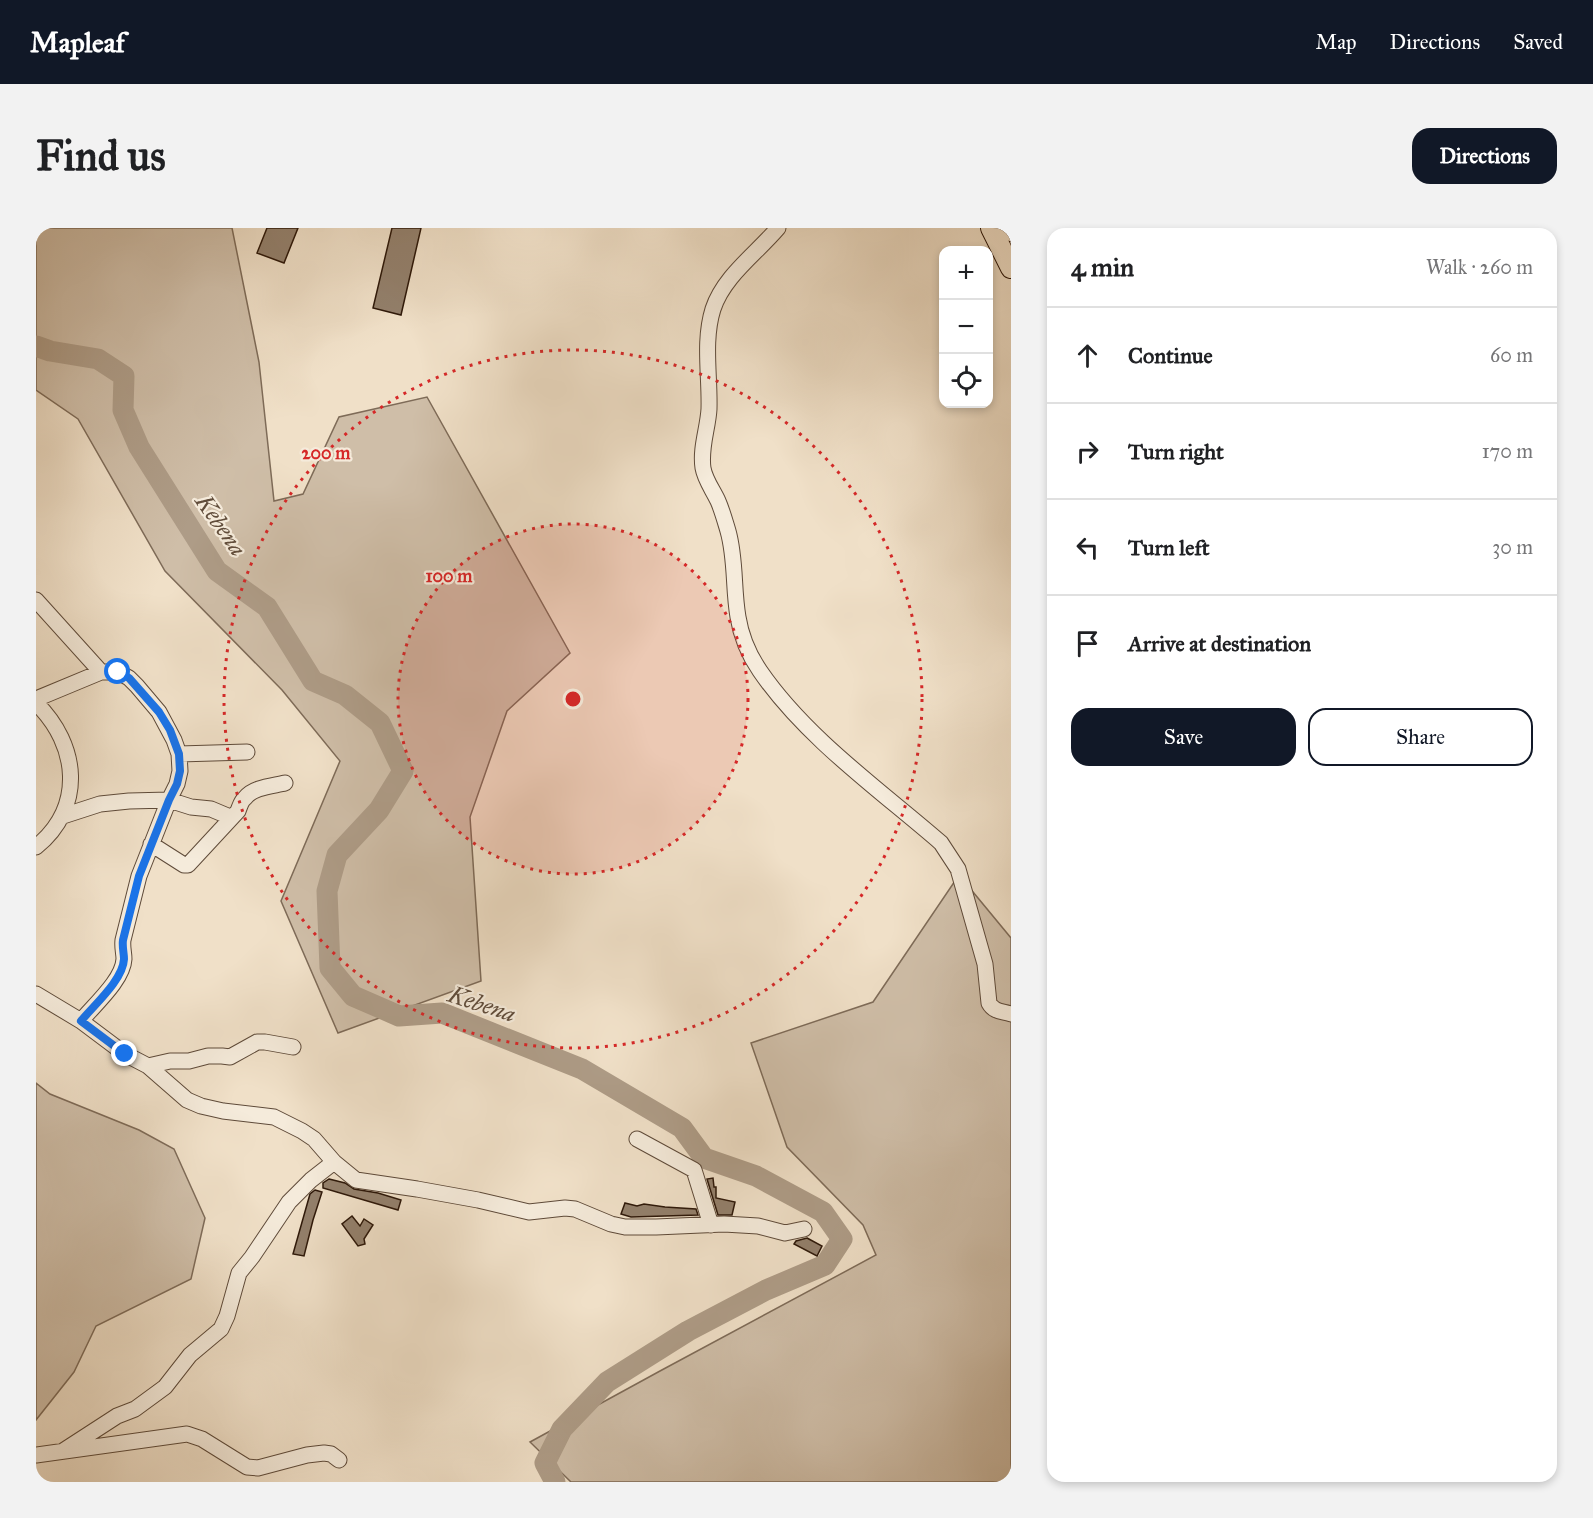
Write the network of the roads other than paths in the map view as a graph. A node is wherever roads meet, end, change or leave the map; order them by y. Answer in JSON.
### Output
{"nodes":[{"id":1,"x":778,"y":228,"type":"edge"},
{"id":2,"x":991,"y":228,"type":"edge"},
{"id":3,"x":1011,"y":268,"type":"edge"},
{"id":4,"x":36,"y":600,"type":"edge"},
{"id":5,"x":101,"y":672,"type":"junction"},
{"id":6,"x":36,"y":701,"type":"edge"},
{"id":7,"x":248,"y":752,"type":"dead end"},
{"id":8,"x":179,"y":754,"type":"junction"},
{"id":9,"x":285,"y":783,"type":"dead end"},
{"id":10,"x":169,"y":800,"type":"junction"},
{"id":11,"x":63,"y":816,"type":"junction"},
{"id":12,"x":230,"y":817,"type":"junction"},
{"id":13,"x":151,"y":844,"type":"junction"},
{"id":14,"x":36,"y":847,"type":"edge"},
{"id":15,"x":36,"y":994,"type":"edge"},
{"id":16,"x":1011,"y":1014,"type":"edge"},
{"id":17,"x":81,"y":1021,"type":"junction"},
{"id":18,"x":294,"y":1047,"type":"dead end"},
{"id":19,"x":148,"y":1066,"type":"junction"},
{"id":20,"x":637,"y":1139,"type":"dead end"},
{"id":21,"x":334,"y":1162,"type":"junction"},
{"id":22,"x":711,"y":1225,"type":"junction"},
{"id":23,"x":804,"y":1229,"type":"dead end"},
{"id":24,"x":63,"y":1451,"type":"junction"},
{"id":25,"x":36,"y":1455,"type":"edge"},
{"id":26,"x":339,"y":1460,"type":"dead end"}],
"edges":[{"from":1,"to":16,"type":"street"},
{"from":2,"to":3,"type":"main road"},
{"from":4,"to":5,"type":"street"},
{"from":5,"to":6,"type":"street"},
{"from":5,"to":8,"type":"street"},
{"from":6,"to":11,"type":"street"},
{"from":7,"to":8,"type":"street"},
{"from":8,"to":10,"type":"street"},
{"from":9,"to":12,"type":"street"},
{"from":10,"to":11,"type":"street"},
{"from":10,"to":12,"type":"street"},
{"from":10,"to":13,"type":"street"},
{"from":11,"to":14,"type":"street"},
{"from":12,"to":13,"type":"street"},
{"from":13,"to":17,"type":"street"},
{"from":15,"to":17,"type":"street"},
{"from":17,"to":19,"type":"street"},
{"from":18,"to":19,"type":"street"},
{"from":19,"to":21,"type":"street"},
{"from":20,"to":22,"type":"street"},
{"from":21,"to":22,"type":"street"},
{"from":21,"to":24,"type":"street"},
{"from":22,"to":23,"type":"street"},
{"from":24,"to":25,"type":"street"},
{"from":24,"to":26,"type":"street"}]}
